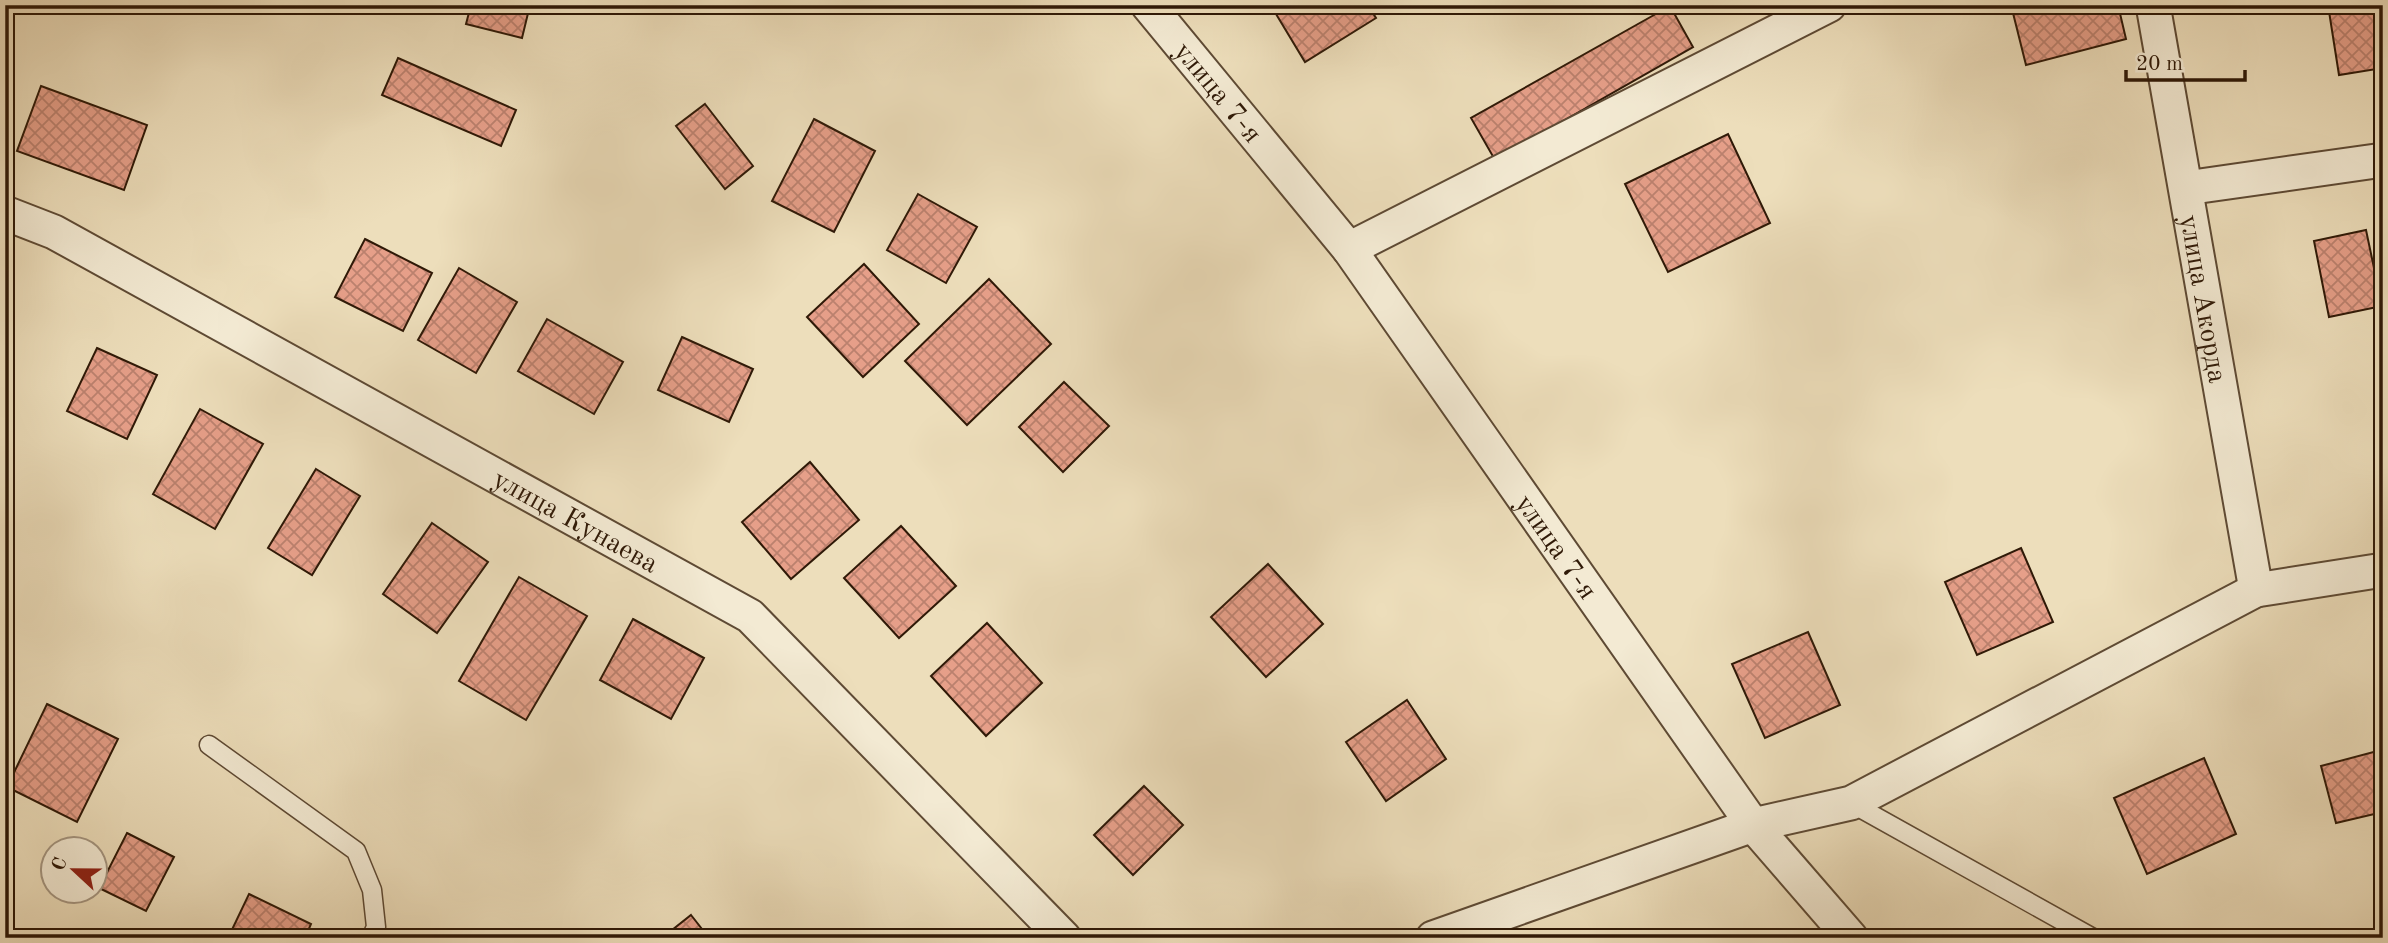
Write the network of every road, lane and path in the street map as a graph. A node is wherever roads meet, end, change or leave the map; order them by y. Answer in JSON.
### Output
{"nodes":[{"id":1,"x":1148,"y":5,"type":"edge"},
{"id":2,"x":1829,"y":5,"type":"edge"},
{"id":3,"x":2153,"y":5,"type":"edge"},
{"id":4,"x":2383,"y":160,"type":"edge"},
{"id":5,"x":2186,"y":188,"type":"junction"},
{"id":6,"x":5,"y":213,"type":"edge"},
{"id":7,"x":1349,"y":249,"type":"junction"},
{"id":8,"x":2383,"y":570,"type":"edge"},
{"id":9,"x":2256,"y":590,"type":"junction"},
{"id":10,"x":209,"y":745,"type":"dead end"},
{"id":11,"x":1851,"y":803,"type":"junction"},
{"id":12,"x":1753,"y":825,"type":"junction"},
{"id":13,"x":371,"y":938,"type":"edge"},
{"id":14,"x":1064,"y":938,"type":"edge"},
{"id":15,"x":1433,"y":938,"type":"edge"},
{"id":16,"x":1851,"y":938,"type":"edge"},
{"id":17,"x":2093,"y":938,"type":"edge"}],
"edges":[{"from":1,"to":7,"type":"street","name":"улица 7-я"},
{"from":2,"to":7,"type":"street"},
{"from":3,"to":5,"type":"street","name":"улица Акорда"},
{"from":4,"to":5,"type":"street"},
{"from":5,"to":9,"type":"street","name":"улица Акорда"},
{"from":6,"to":14,"type":"street","name":"улица Кунаева"},
{"from":7,"to":12,"type":"street","name":"улица 7-я"},
{"from":8,"to":9,"type":"street"},
{"from":9,"to":11,"type":"street"},
{"from":10,"to":13,"type":"lane"},
{"from":11,"to":12,"type":"street"},
{"from":11,"to":17,"type":"lane"},
{"from":12,"to":15,"type":"street"},
{"from":12,"to":16,"type":"street","name":"улица 7-я"}]}
